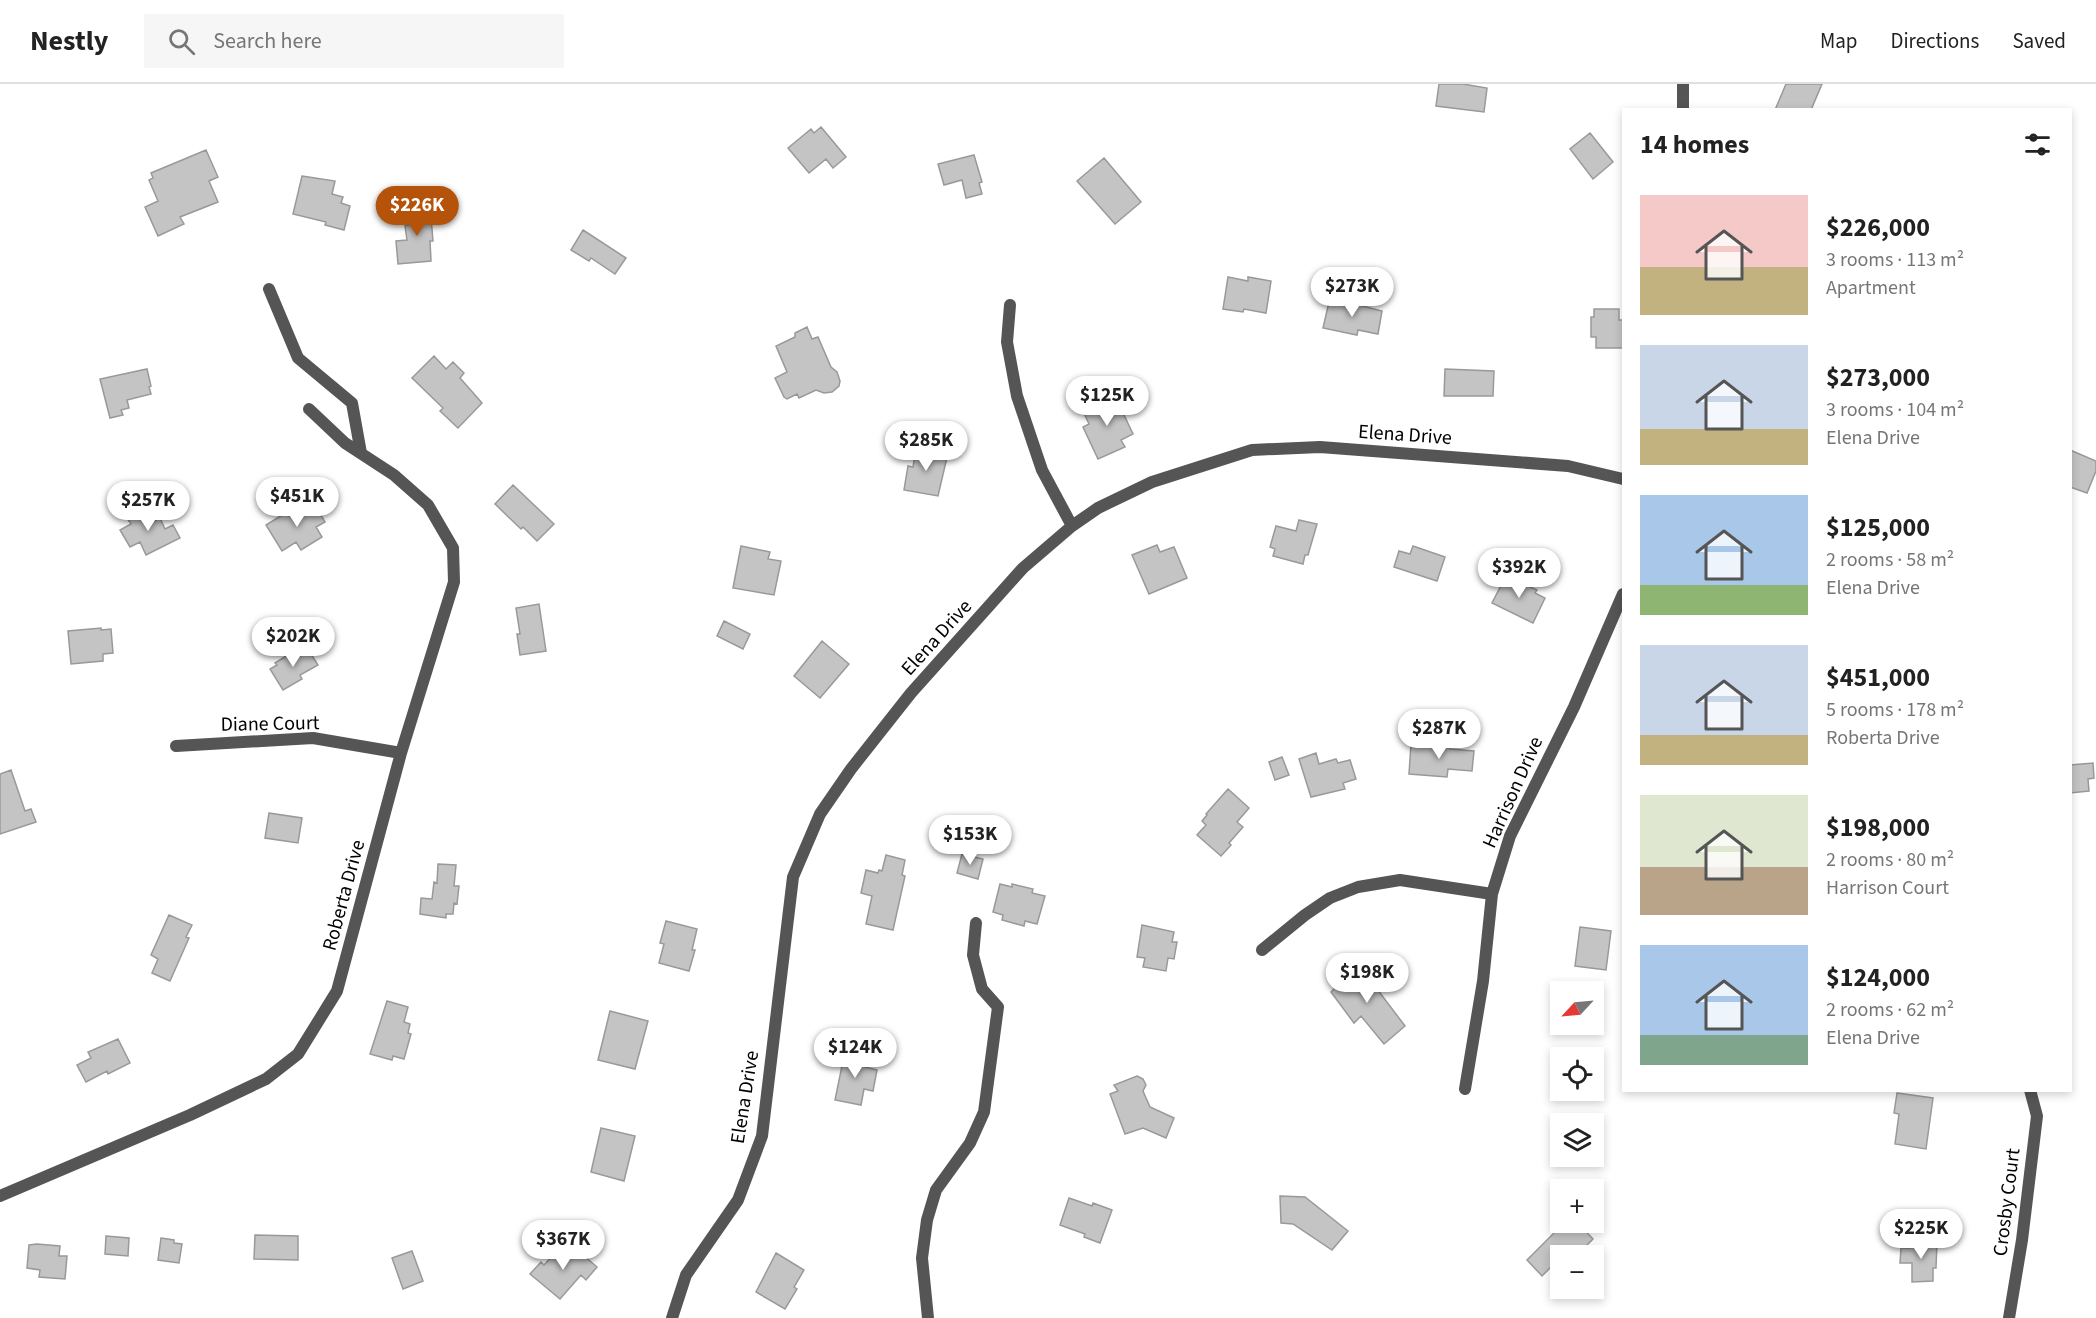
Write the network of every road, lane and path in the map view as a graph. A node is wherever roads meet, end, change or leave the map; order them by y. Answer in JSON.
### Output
{"nodes":[{"id":1,"x":1683,"y":84,"type":"edge"},
{"id":2,"x":1683,"y":108,"type":"edge"},
{"id":3,"x":269,"y":289,"type":"dead end"},
{"id":4,"x":1010,"y":305,"type":"dead end"},
{"id":5,"x":309,"y":409,"type":"dead end"},
{"id":6,"x":361,"y":453,"type":"junction"},
{"id":7,"x":1622,"y":479,"type":"edge"},
{"id":8,"x":1072,"y":526,"type":"junction"},
{"id":9,"x":1622,"y":596,"type":"edge"},
{"id":10,"x":176,"y":746,"type":"dead end"},
{"id":11,"x":401,"y":753,"type":"junction"},
{"id":12,"x":1492,"y":894,"type":"junction"},
{"id":13,"x":976,"y":923,"type":"dead end"},
{"id":14,"x":1262,"y":950,"type":"dead end"},
{"id":15,"x":1465,"y":1089,"type":"dead end"},
{"id":16,"x":2031,"y":1092,"type":"edge"},
{"id":17,"x":0,"y":1196,"type":"edge"},
{"id":18,"x":672,"y":1318,"type":"edge"},
{"id":19,"x":928,"y":1318,"type":"edge"},
{"id":20,"x":2009,"y":1318,"type":"edge"}],
"edges":[{"from":1,"to":2,"type":"street"},
{"from":3,"to":6,"type":"street"},
{"from":4,"to":8,"type":"street"},
{"from":5,"to":6,"type":"street","name":"Roberta Drive"},
{"from":6,"to":11,"type":"street","name":"Roberta Drive"},
{"from":7,"to":8,"type":"street","name":"Elena Drive"},
{"from":8,"to":18,"type":"street","name":"Elena Drive"},
{"from":9,"to":12,"type":"street","name":"Harrison Drive"},
{"from":10,"to":11,"type":"street","name":"Diane Court"},
{"from":11,"to":17,"type":"street","name":"Roberta Drive"},
{"from":12,"to":14,"type":"street"},
{"from":12,"to":15,"type":"street","name":"Harrison Drive"},
{"from":13,"to":19,"type":"street"},
{"from":16,"to":20,"type":"street","name":"Crosby Court"}]}
